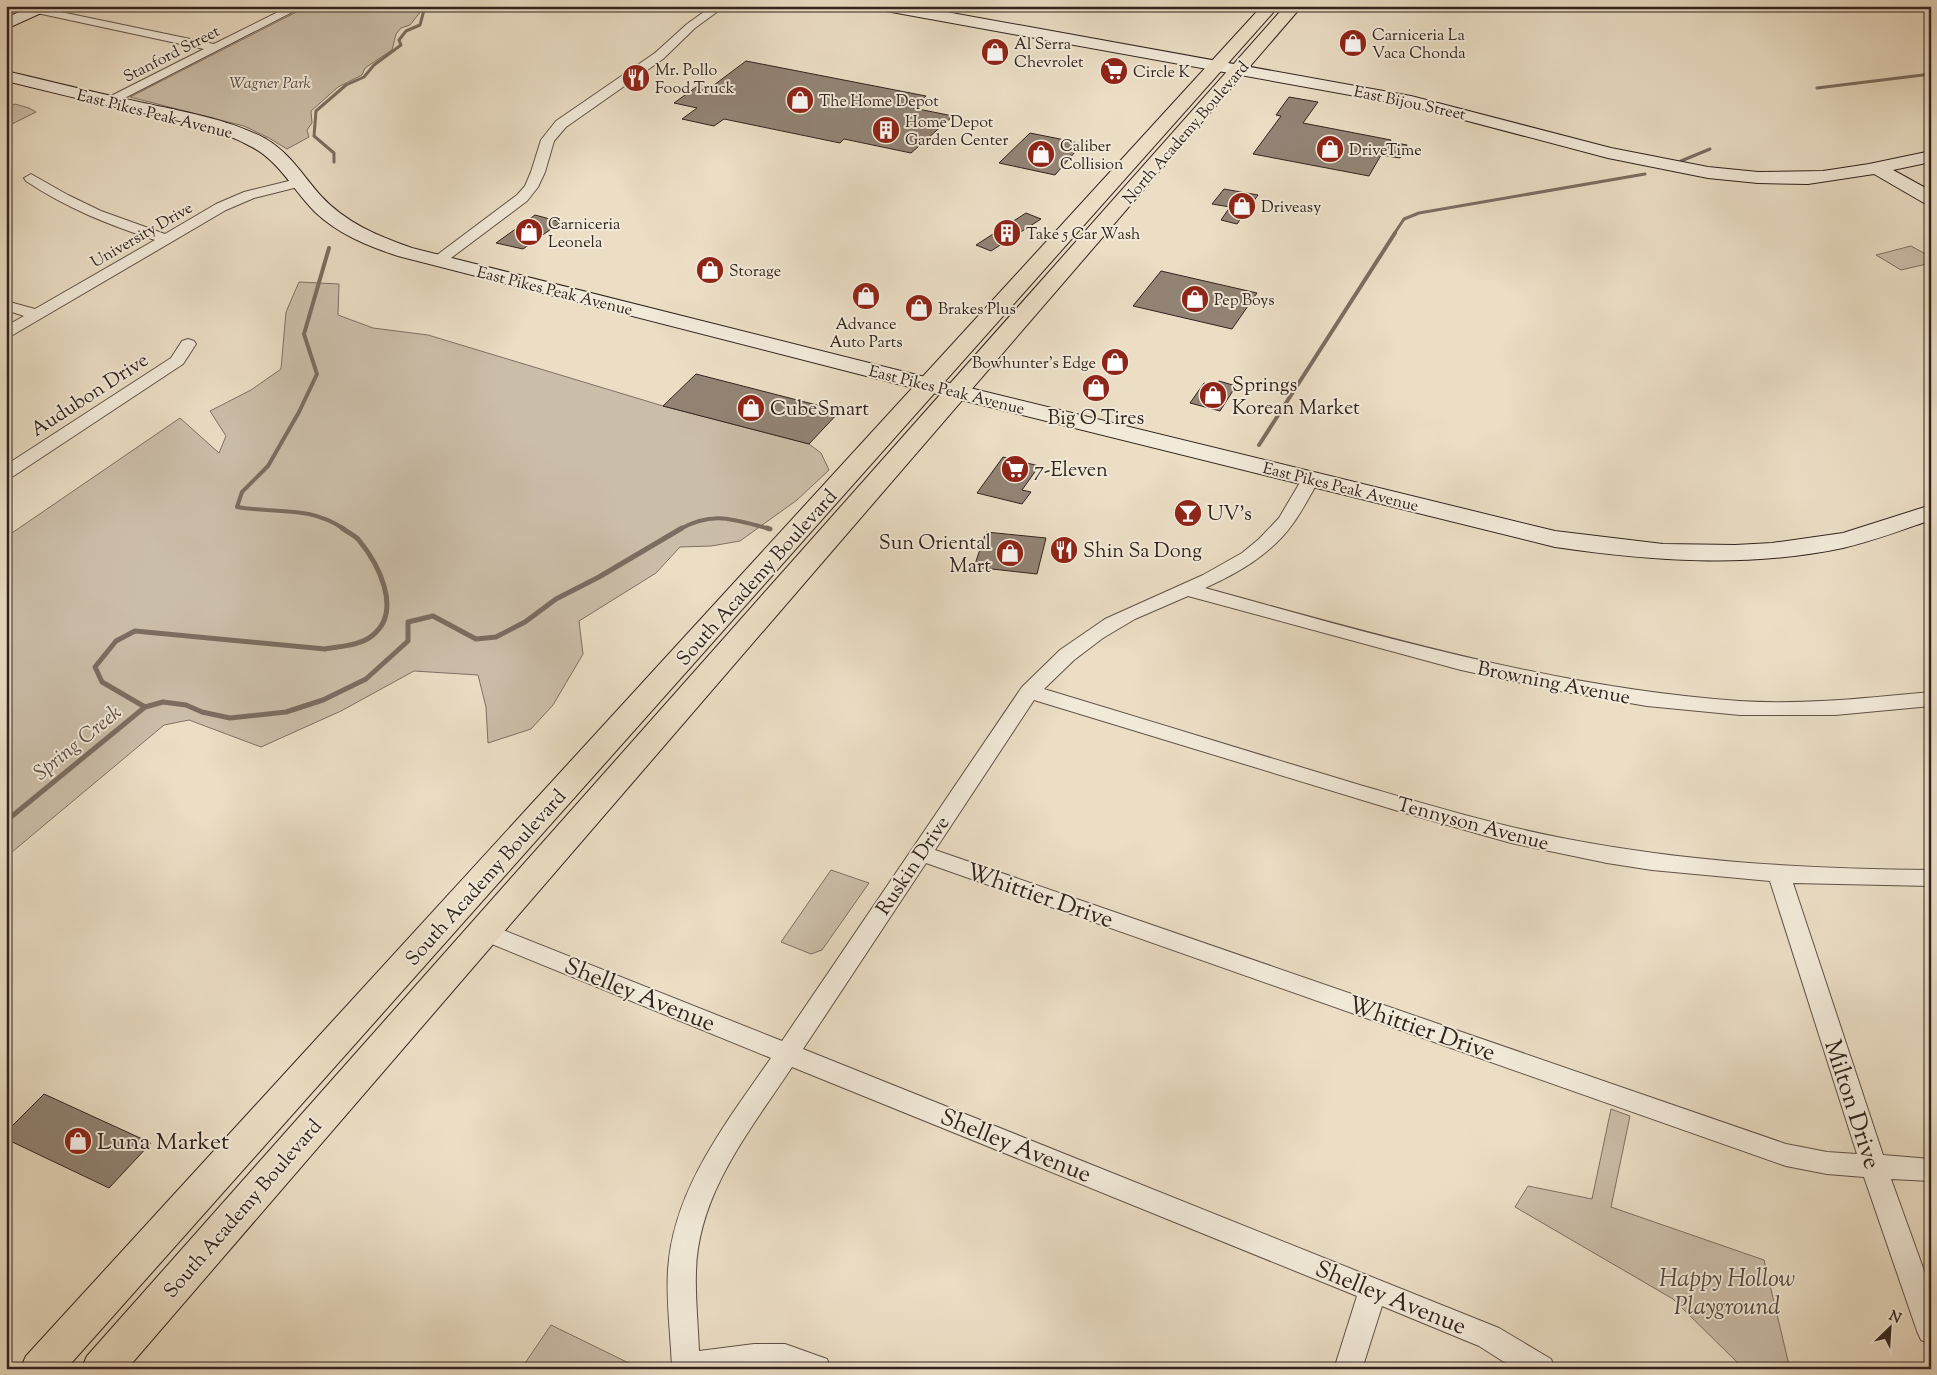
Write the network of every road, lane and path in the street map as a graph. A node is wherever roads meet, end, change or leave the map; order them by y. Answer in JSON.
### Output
{"nodes":[{"id":1,"x":299,"y":6,"type":"edge"},
{"id":2,"x":720,"y":6,"type":"edge"},
{"id":3,"x":888,"y":6,"type":"edge"},
{"id":4,"x":1271,"y":6,"type":"edge"},
{"id":5,"x":1294,"y":6,"type":"edge"},
{"id":6,"x":41,"y":8,"type":"edge"},
{"id":7,"x":6,"y":24,"type":"edge"},
{"id":8,"x":215,"y":48,"type":"junction"},
{"id":9,"x":1218,"y":66,"type":"junction"},
{"id":10,"x":1240,"y":70,"type":"junction"},
{"id":11,"x":6,"y":76,"type":"edge"},
{"id":12,"x":111,"y":101,"type":"junction"},
{"id":13,"x":1931,"y":156,"type":"edge"},
{"id":14,"x":1876,"y":168,"type":"junction"},
{"id":15,"x":30,"y":178,"type":"dead end"},
{"id":16,"x":301,"y":182,"type":"junction"},
{"id":17,"x":1931,"y":199,"type":"edge"},
{"id":18,"x":167,"y":239,"type":"junction"},
{"id":19,"x":438,"y":261,"type":"junction"},
{"id":20,"x":6,"y":304,"type":"edge"},
{"id":21,"x":36,"y":315,"type":"junction"},
{"id":22,"x":6,"y":333,"type":"edge"},
{"id":23,"x":188,"y":344,"type":"dead end"},
{"id":24,"x":943,"y":388,"type":"junction"},
{"id":25,"x":6,"y":473,"type":"edge"},
{"id":26,"x":1310,"y":478,"type":"junction"},
{"id":27,"x":1931,"y":512,"type":"edge"},
{"id":28,"x":1186,"y":589,"type":"junction"},
{"id":29,"x":1030,"y":692,"type":"junction"},
{"id":30,"x":1931,"y":699,"type":"edge"},
{"id":31,"x":920,"y":853,"type":"junction"},
{"id":32,"x":1779,"y":875,"type":"junction"},
{"id":33,"x":1931,"y":878,"type":"edge"},
{"id":34,"x":485,"y":932,"type":"junction"},
{"id":35,"x":787,"y":1052,"type":"junction"},
{"id":36,"x":1874,"y":1166,"type":"junction"},
{"id":37,"x":1931,"y":1170,"type":"edge"},
{"id":38,"x":1373,"y":1290,"type":"junction"},
{"id":39,"x":1931,"y":1331,"type":"edge"},
{"id":40,"x":686,"y":1368,"type":"edge"},
{"id":41,"x":40,"y":1369,"type":"edge"},
{"id":42,"x":101,"y":1369,"type":"edge"},
{"id":43,"x":817,"y":1369,"type":"edge"},
{"id":44,"x":1348,"y":1369,"type":"edge"},
{"id":45,"x":1541,"y":1369,"type":"edge"}],
"edges":[{"from":1,"to":8,"type":"street","name":"Stanford Street"},
{"from":2,"to":19,"type":"street"},
{"from":3,"to":9,"type":"main road","name":"East Bijou Street"},
{"from":4,"to":9,"type":"highway","name":"North Academy Boulevard"},
{"from":5,"to":10,"type":"highway","name":"North Academy Boulevard"},
{"from":6,"to":7,"type":"main road"},
{"from":6,"to":8,"type":"street"},
{"from":8,"to":12,"type":"street","name":"Stanford Street"},
{"from":9,"to":10,"type":"main road","name":"East Bijou Street"},
{"from":9,"to":24,"type":"highway","name":"North Academy Boulevard"},
{"from":10,"to":14,"type":"main road","name":"East Bijou Street"},
{"from":10,"to":24,"type":"highway","name":"North Academy Boulevard"},
{"from":11,"to":12,"type":"main road","name":"East Pikes Peak Avenue"},
{"from":12,"to":16,"type":"main road","name":"East Pikes Peak Avenue"},
{"from":13,"to":14,"type":"main road","name":"East Bijou Street"},
{"from":14,"to":17,"type":"main road"},
{"from":15,"to":18,"type":"street"},
{"from":16,"to":18,"type":"street","name":"University Drive"},
{"from":16,"to":19,"type":"main road","name":"East Pikes Peak Avenue"},
{"from":18,"to":21,"type":"street","name":"University Drive"},
{"from":19,"to":24,"type":"main road","name":"East Pikes Peak Avenue"},
{"from":20,"to":21,"type":"street"},
{"from":21,"to":22,"type":"street","name":"University Drive"},
{"from":23,"to":25,"type":"street","name":"Audubon Drive"},
{"from":24,"to":26,"type":"main road","name":"East Pikes Peak Avenue"},
{"from":24,"to":34,"type":"highway","name":"South Academy Boulevard"},
{"from":24,"to":41,"type":"highway","name":"South Academy Boulevard"},
{"from":26,"to":27,"type":"main road","name":"East Pikes Peak Avenue"},
{"from":26,"to":28,"type":"street","name":"Ruskin Drive"},
{"from":28,"to":29,"type":"street","name":"Ruskin Drive"},
{"from":28,"to":30,"type":"street","name":"Browning Avenue"},
{"from":29,"to":31,"type":"street","name":"Ruskin Drive"},
{"from":29,"to":32,"type":"street","name":"Tennyson Avenue"},
{"from":31,"to":35,"type":"street","name":"Ruskin Drive"},
{"from":31,"to":36,"type":"street","name":"Whittier Drive"},
{"from":32,"to":33,"type":"street","name":"Tennyson Avenue"},
{"from":32,"to":36,"type":"street","name":"Milton Drive"},
{"from":34,"to":35,"type":"street","name":"Shelley Avenue"},
{"from":34,"to":42,"type":"highway","name":"South Academy Boulevard"},
{"from":35,"to":38,"type":"street","name":"Shelley Avenue"},
{"from":35,"to":40,"type":"street","name":"Ruskin Drive"},
{"from":36,"to":37,"type":"street","name":"Whittier Drive"},
{"from":36,"to":39,"type":"street","name":"Milton Drive"},
{"from":38,"to":44,"type":"street"},
{"from":38,"to":45,"type":"street","name":"Shelley Avenue"},
{"from":40,"to":43,"type":"street"}]}
